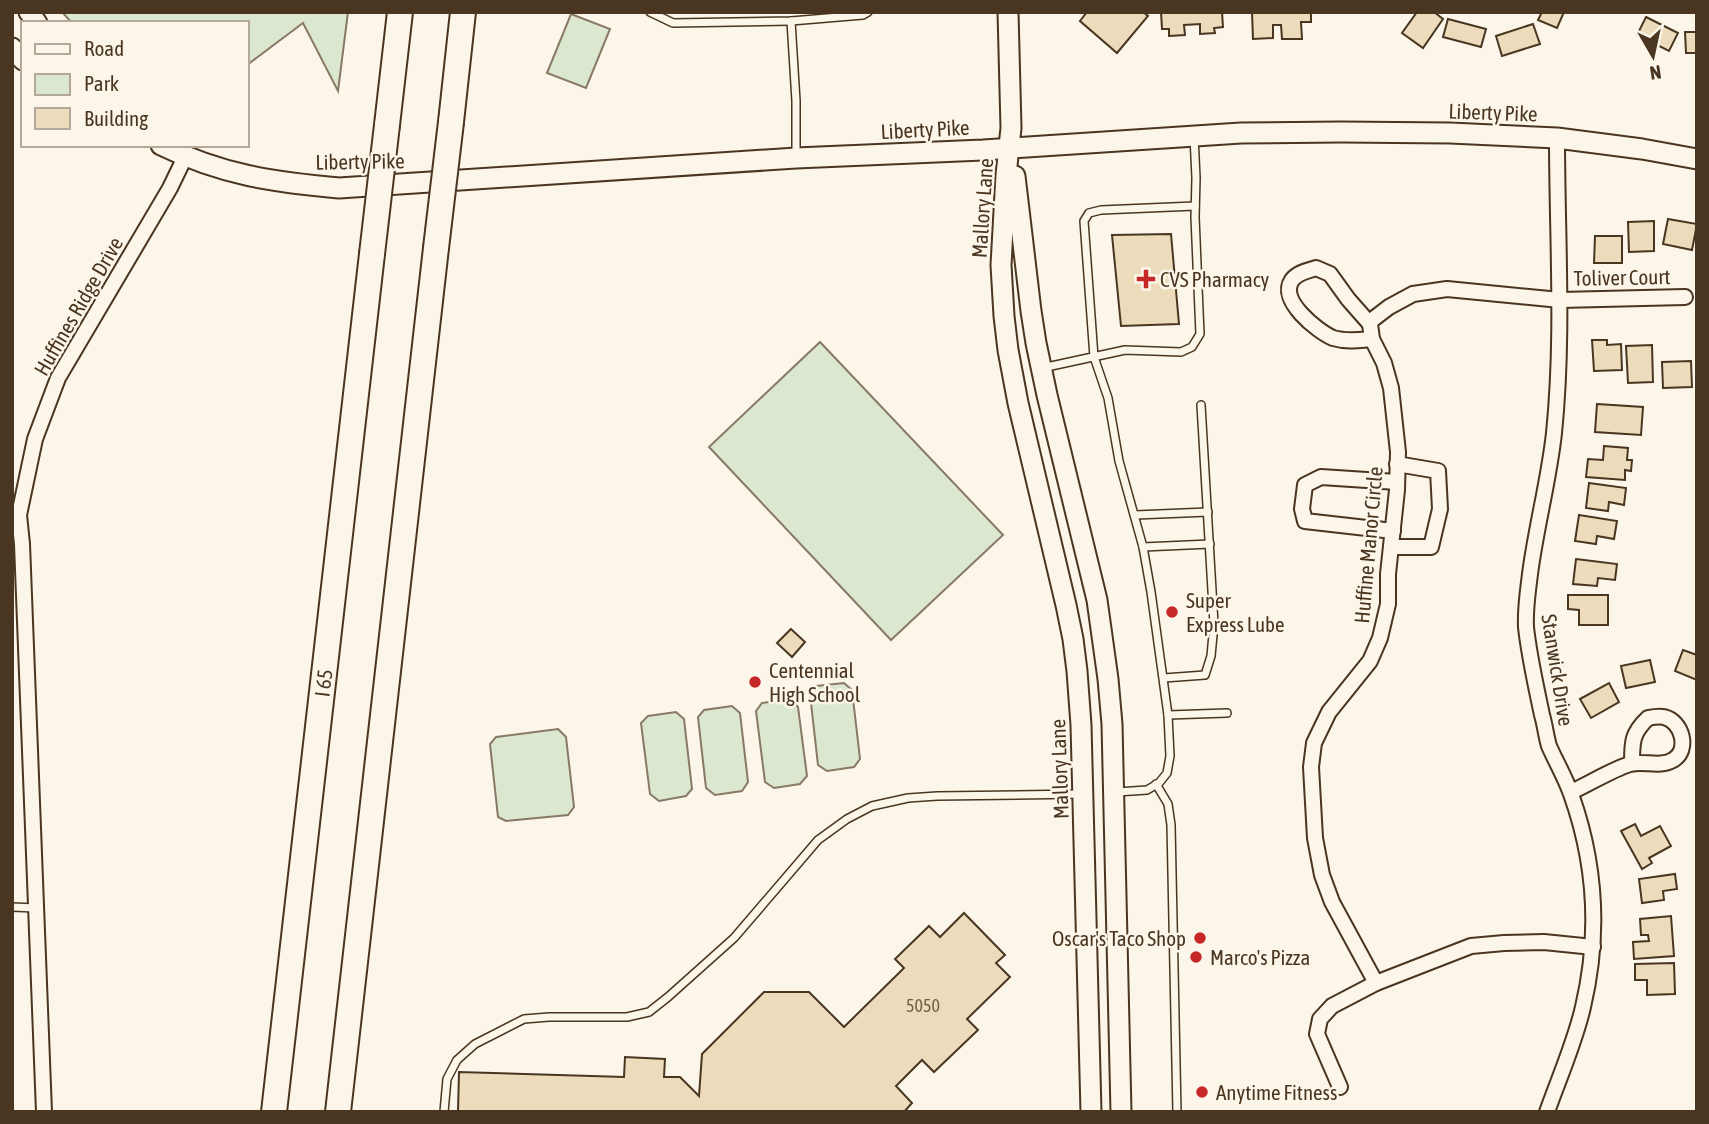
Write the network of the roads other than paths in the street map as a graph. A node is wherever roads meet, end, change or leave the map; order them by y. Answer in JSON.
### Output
{"nodes":[{"id":1,"x":400,"y":12,"type":"edge"},
{"id":2,"x":463,"y":12,"type":"edge"},
{"id":3,"x":650,"y":12,"type":"edge"},
{"id":4,"x":868,"y":12,"type":"edge"},
{"id":5,"x":1007,"y":12,"type":"edge"},
{"id":6,"x":791,"y":21,"type":"junction"},
{"id":7,"x":1194,"y":136,"type":"junction"},
{"id":8,"x":1557,"y":138,"type":"junction"},
{"id":9,"x":165,"y":147,"type":"edge"},
{"id":10,"x":1010,"y":148,"type":"junction"},
{"id":11,"x":185,"y":157,"type":"junction"},
{"id":12,"x":796,"y":158,"type":"junction"},
{"id":13,"x":1697,"y":159,"type":"edge"},
{"id":14,"x":1195,"y":205,"type":"junction"},
{"id":15,"x":1685,"y":297,"type":"dead end"},
{"id":16,"x":1560,"y":300,"type":"junction"},
{"id":17,"x":1370,"y":324,"type":"junction"},
{"id":18,"x":1372,"y":339,"type":"junction"},
{"id":19,"x":1094,"y":357,"type":"junction"},
{"id":20,"x":1042,"y":368,"type":"junction"},
{"id":21,"x":1201,"y":405,"type":"dead end"},
{"id":22,"x":1397,"y":464,"type":"junction"},
{"id":23,"x":1397,"y":482,"type":"junction"},
{"id":24,"x":1208,"y":512,"type":"junction"},
{"id":25,"x":1135,"y":515,"type":"junction"},
{"id":26,"x":1393,"y":531,"type":"junction"},
{"id":27,"x":1210,"y":544,"type":"junction"},
{"id":28,"x":1143,"y":547,"type":"junction"},
{"id":29,"x":1392,"y":547,"type":"junction"},
{"id":30,"x":18,"y":574,"type":"edge"},
{"id":31,"x":1164,"y":678,"type":"junction"},
{"id":32,"x":1227,"y":713,"type":"dead end"},
{"id":33,"x":1168,"y":715,"type":"junction"},
{"id":34,"x":1633,"y":763,"type":"dead end"},
{"id":35,"x":1156,"y":784,"type":"junction"},
{"id":36,"x":1112,"y":792,"type":"junction"},
{"id":37,"x":1571,"y":792,"type":"junction"},
{"id":38,"x":1082,"y":794,"type":"junction"},
{"id":39,"x":12,"y":907,"type":"edge"},
{"id":40,"x":36,"y":908,"type":"junction"},
{"id":41,"x":1593,"y":947,"type":"junction"},
{"id":42,"x":1376,"y":983,"type":"junction"},
{"id":43,"x":1340,"y":1087,"type":"dead end"},
{"id":44,"x":44,"y":1112,"type":"edge"},
{"id":45,"x":274,"y":1112,"type":"edge"},
{"id":46,"x":338,"y":1112,"type":"edge"},
{"id":47,"x":444,"y":1112,"type":"edge"},
{"id":48,"x":1091,"y":1112,"type":"edge"},
{"id":49,"x":1121,"y":1112,"type":"edge"},
{"id":50,"x":1177,"y":1112,"type":"edge"},
{"id":51,"x":1546,"y":1112,"type":"edge"}],
"edges":[{"from":1,"to":45,"type":"highway","name":"I 65","number":"I 65","bridge":true},
{"from":2,"to":46,"type":"highway","bridge":true},
{"from":3,"to":6,"type":"lane"},
{"from":4,"to":6,"type":"lane"},
{"from":5,"to":10,"type":"main road"},
{"from":6,"to":12,"type":"lane"},
{"from":7,"to":8,"type":"main road","name":"Liberty Pike"},
{"from":7,"to":10,"type":"main road","name":"Liberty Pike"},
{"from":7,"to":14,"type":"lane"},
{"from":8,"to":13,"type":"main road","name":"Liberty Pike"},
{"from":8,"to":16,"type":"street","name":"Stanwick Drive"},
{"from":9,"to":11,"type":"main road","name":"Liberty Pike"},
{"from":10,"to":12,"type":"main road","name":"Liberty Pike"},
{"from":10,"to":20,"type":"main road","name":"Mallory Lane"},
{"from":10,"to":38,"type":"main road","name":"Mallory Lane"},
{"from":11,"to":12,"type":"main road","name":"Liberty Pike"},
{"from":11,"to":30,"type":"street","name":"Huffines Ridge Drive"},
{"from":14,"to":19,"type":"lane"},
{"from":14,"to":19,"type":"lane"},
{"from":15,"to":16,"type":"street","name":"Toliver Court"},
{"from":16,"to":17,"type":"street"},
{"from":16,"to":37,"type":"street","name":"Stanwick Drive"},
{"from":17,"to":18,"type":"street","name":"Huffine Manor Circle"},
{"from":17,"to":18,"type":"street"},
{"from":18,"to":22,"type":"street","name":"Huffine Manor Circle"},
{"from":19,"to":20,"type":"lane"},
{"from":19,"to":25,"type":"lane"},
{"from":20,"to":36,"type":"main road","name":"Mallory Lane"},
{"from":21,"to":24,"type":"lane"},
{"from":22,"to":23,"type":"street","name":"Huffine Manor Circle"},
{"from":22,"to":29,"type":"street"},
{"from":23,"to":26,"type":"street","name":"Huffine Manor Circle"},
{"from":23,"to":26,"type":"street"},
{"from":24,"to":25,"type":"lane"},
{"from":24,"to":27,"type":"lane"},
{"from":25,"to":28,"type":"lane"},
{"from":26,"to":29,"type":"street","name":"Huffine Manor Circle"},
{"from":27,"to":28,"type":"lane"},
{"from":27,"to":31,"type":"lane"},
{"from":28,"to":31,"type":"lane"},
{"from":29,"to":42,"type":"street","name":"Huffine Manor Circle"},
{"from":30,"to":40,"type":"street","name":"Huffines Ridge Drive"},
{"from":31,"to":33,"type":"lane"},
{"from":32,"to":33,"type":"lane"},
{"from":33,"to":35,"type":"lane"},
{"from":34,"to":37,"type":"street"},
{"from":35,"to":36,"type":"lane"},
{"from":35,"to":50,"type":"lane"},
{"from":36,"to":38,"type":"main road"},
{"from":36,"to":49,"type":"main road","name":"Mallory Lane"},
{"from":37,"to":41,"type":"street","name":"Stanwick Drive"},
{"from":38,"to":47,"type":"lane"},
{"from":38,"to":48,"type":"main road","name":"Mallory Lane"},
{"from":39,"to":40,"type":"lane"},
{"from":40,"to":44,"type":"street","name":"Huffines Ridge Drive"},
{"from":41,"to":42,"type":"street"},
{"from":41,"to":51,"type":"street","name":"Stanwick Drive"},
{"from":42,"to":43,"type":"street"}]}
